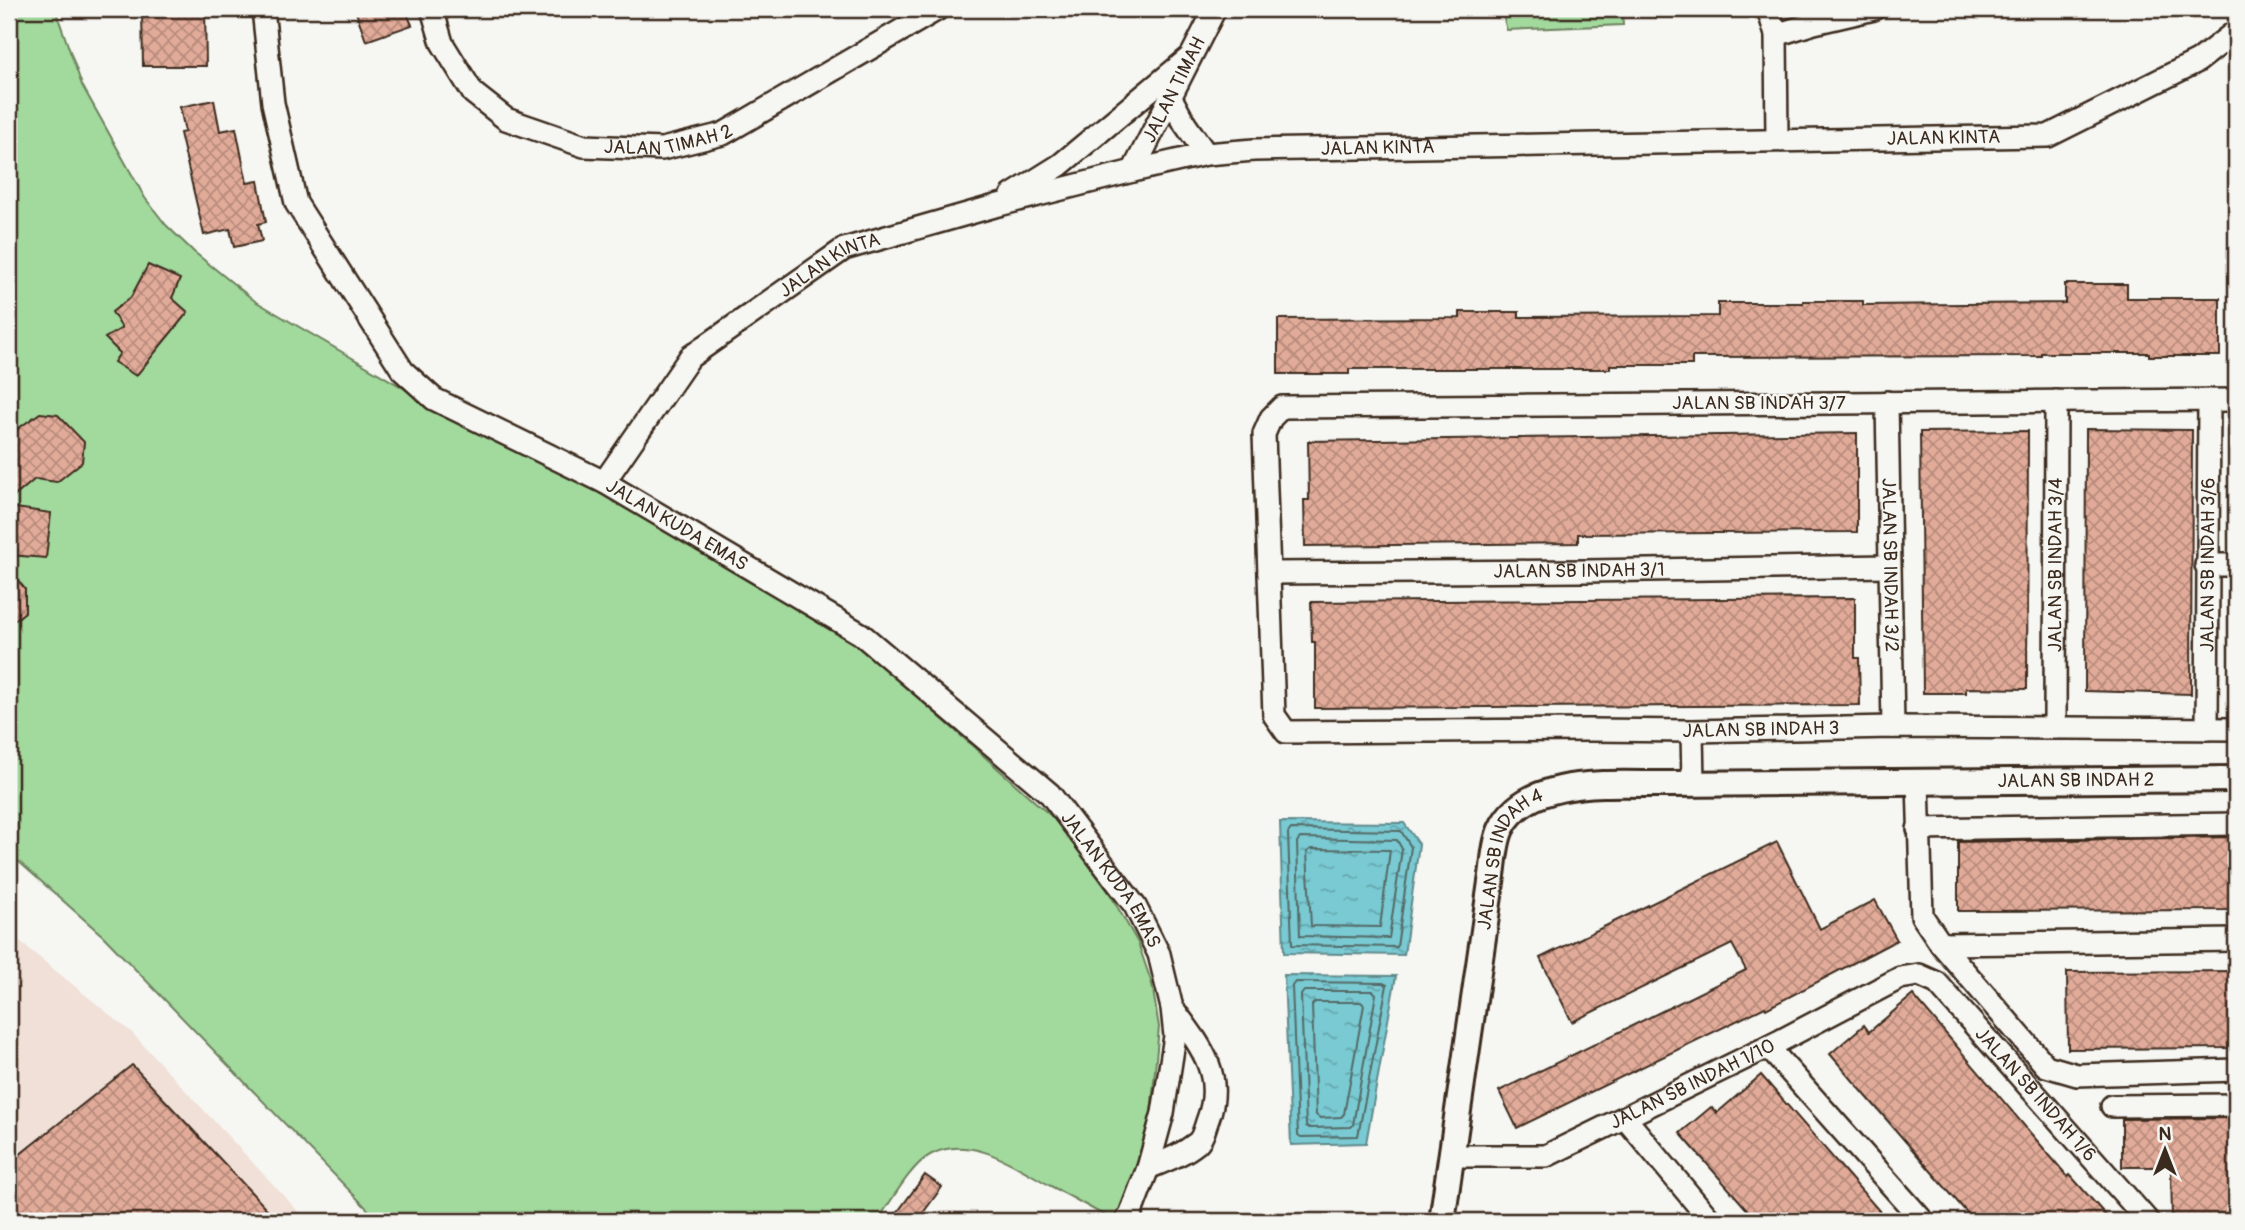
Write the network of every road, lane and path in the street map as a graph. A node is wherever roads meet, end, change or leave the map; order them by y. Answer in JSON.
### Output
{"nodes":[{"id":1,"x":263,"y":9,"type":"edge"},
{"id":2,"x":432,"y":9,"type":"edge"},
{"id":3,"x":937,"y":9,"type":"edge"},
{"id":4,"x":1215,"y":9,"type":"edge"},
{"id":5,"x":1768,"y":9,"type":"edge"},
{"id":6,"x":1874,"y":9,"type":"edge"},
{"id":7,"x":2236,"y":32,"type":"edge"},
{"id":8,"x":1776,"y":36,"type":"junction"},
{"id":9,"x":1190,"y":57,"type":"junction"},
{"id":10,"x":1170,"y":96,"type":"junction"},
{"id":11,"x":1777,"y":140,"type":"junction"},
{"id":12,"x":1206,"y":154,"type":"junction"},
{"id":13,"x":1133,"y":171,"type":"junction"},
{"id":14,"x":995,"y":206,"type":"junction"},
{"id":15,"x":2209,"y":400,"type":"junction"},
{"id":16,"x":2236,"y":400,"type":"edge"},
{"id":17,"x":2056,"y":401,"type":"junction"},
{"id":18,"x":1887,"y":402,"type":"junction"},
{"id":19,"x":604,"y":482,"type":"junction"},
{"id":20,"x":2206,"y":565,"type":"junction"},
{"id":21,"x":2236,"y":565,"type":"edge"},
{"id":22,"x":1888,"y":566,"type":"junction"},
{"id":23,"x":1269,"y":573,"type":"junction"},
{"id":24,"x":1893,"y":727,"type":"junction"},
{"id":25,"x":2055,"y":728,"type":"junction"},
{"id":26,"x":2207,"y":729,"type":"junction"},
{"id":27,"x":2236,"y":729,"type":"edge"},
{"id":28,"x":1692,"y":732,"type":"junction"},
{"id":29,"x":2236,"y":779,"type":"edge"},
{"id":30,"x":1918,"y":782,"type":"junction"},
{"id":31,"x":1693,"y":784,"type":"junction"},
{"id":32,"x":2236,"y":824,"type":"edge"},
{"id":33,"x":1918,"y":829,"type":"junction"},
{"id":34,"x":2236,"y":940,"type":"edge"},
{"id":35,"x":1941,"y":944,"type":"junction"},
{"id":36,"x":1919,"y":975,"type":"joint"},
{"id":37,"x":1172,"y":1008,"type":"junction"},
{"id":38,"x":1769,"y":1047,"type":"junction"},
{"id":39,"x":2236,"y":1070,"type":"edge"},
{"id":40,"x":2236,"y":1105,"type":"edge"},
{"id":41,"x":2112,"y":1106,"type":"dead end"},
{"id":42,"x":1625,"y":1118,"type":"junction"},
{"id":43,"x":1453,"y":1156,"type":"junction"},
{"id":44,"x":1148,"y":1168,"type":"junction"},
{"id":45,"x":1126,"y":1221,"type":"edge"},
{"id":46,"x":1443,"y":1221,"type":"edge"},
{"id":47,"x":1711,"y":1221,"type":"edge"},
{"id":48,"x":1923,"y":1221,"type":"edge"},
{"id":49,"x":2148,"y":1221,"type":"edge"}],
"edges":[{"from":1,"to":19,"type":"street","name":"JALAN KUDA EMAS"},
{"from":2,"to":3,"type":"street","name":"JALAN TIMAH 2"},
{"from":4,"to":9,"type":"street","name":"JALAN TIMAH"},
{"from":5,"to":8,"type":"street"},
{"from":6,"to":8,"type":"street"},
{"from":7,"to":11,"type":"street","name":"JALAN KINTA"},
{"from":8,"to":11,"type":"street"},
{"from":9,"to":10,"type":"street","name":"JALAN TIMAH"},
{"from":9,"to":14,"type":"street"},
{"from":10,"to":12,"type":"street"},
{"from":10,"to":13,"type":"street","name":"JALAN TIMAH"},
{"from":11,"to":12,"type":"street","name":"JALAN KINTA"},
{"from":12,"to":13,"type":"street","name":"JALAN KINTA"},
{"from":13,"to":14,"type":"street","name":"JALAN KINTA"},
{"from":14,"to":19,"type":"street","name":"JALAN KINTA"},
{"from":15,"to":16,"type":"street","name":"JALAN SB INDAH 3/7"},
{"from":15,"to":17,"type":"street","name":"JALAN SB INDAH 3/7"},
{"from":15,"to":20,"type":"street","name":"JALAN SB INDAH 3/6"},
{"from":17,"to":18,"type":"street","name":"JALAN SB INDAH 3/7"},
{"from":17,"to":25,"type":"street","name":"JALAN SB INDAH 3/4"},
{"from":18,"to":22,"type":"street","name":"JALAN SB INDAH 3/2"},
{"from":18,"to":23,"type":"street","name":"JALAN SB INDAH 3/7"},
{"from":19,"to":37,"type":"street","name":"JALAN KUDA EMAS"},
{"from":20,"to":21,"type":"street"},
{"from":20,"to":26,"type":"street","name":"JALAN SB INDAH 3/6"},
{"from":22,"to":23,"type":"street","name":"JALAN SB INDAH 3/1"},
{"from":22,"to":24,"type":"street","name":"JALAN SB INDAH 3/2"},
{"from":23,"to":28,"type":"street","name":"JALAN SB INDAH 3"},
{"from":24,"to":25,"type":"street","name":"JALAN SB INDAH 3"},
{"from":24,"to":28,"type":"street","name":"JALAN SB INDAH 3"},
{"from":25,"to":26,"type":"street","name":"JALAN SB INDAH 3"},
{"from":26,"to":27,"type":"street","name":"JALAN SB INDAH 3"},
{"from":28,"to":31,"type":"street"},
{"from":29,"to":30,"type":"street","name":"JALAN SB INDAH 2"},
{"from":30,"to":31,"type":"street","name":"JALAN SB INDAH 4"},
{"from":30,"to":33,"type":"street"},
{"from":31,"to":43,"type":"street","name":"JALAN SB INDAH 4"},
{"from":32,"to":33,"type":"street"},
{"from":33,"to":35,"type":"street"},
{"from":34,"to":35,"type":"street"},
{"from":35,"to":39,"type":"street"},
{"from":36,"to":38,"type":"street","name":"JALAN SB INDAH 1/10"},
{"from":36,"to":49,"type":"street","name":"JALAN SB INDAH 1/6"},
{"from":37,"to":44,"type":"street","name":"JALAN KUDA EMAS"},
{"from":37,"to":44,"type":"street","name":"JALAN KUDA EMAS"},
{"from":38,"to":42,"type":"street","name":"JALAN SB INDAH 1/10"},
{"from":38,"to":48,"type":"street"},
{"from":40,"to":41,"type":"street"},
{"from":42,"to":43,"type":"street","name":"JALAN SB INDAH 1/10"},
{"from":42,"to":47,"type":"street"},
{"from":43,"to":46,"type":"street","name":"JALAN SB INDAH 4"},
{"from":44,"to":45,"type":"street","name":"JALAN KUDA EMAS"}]}
